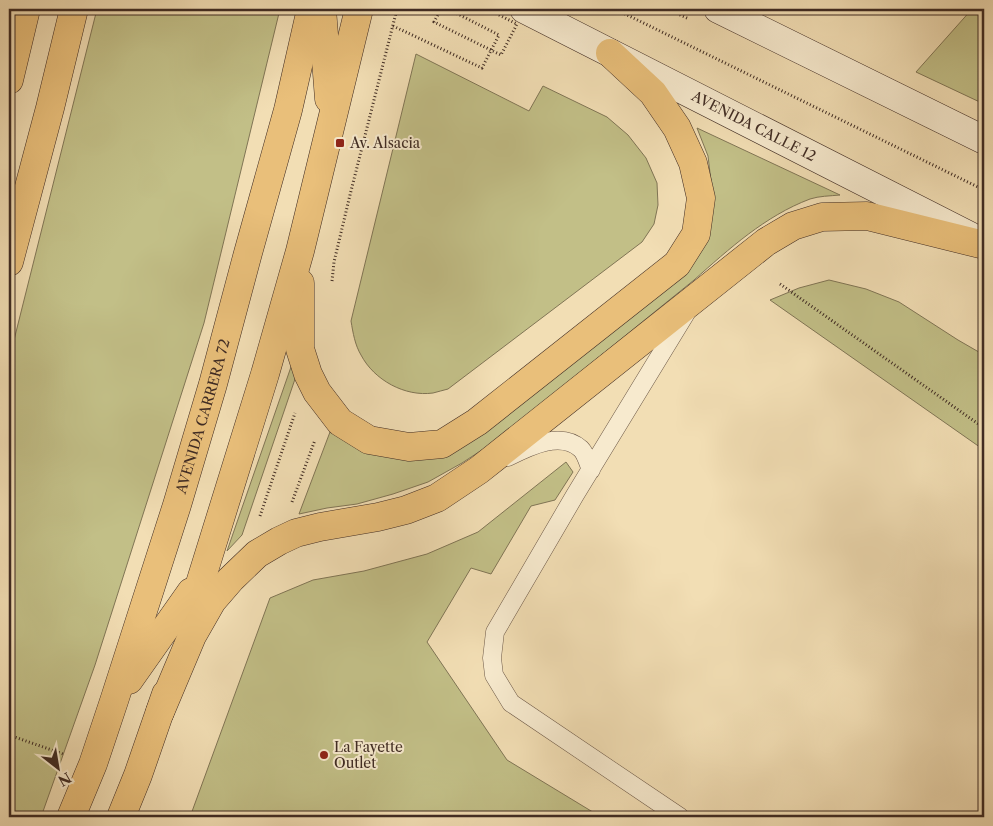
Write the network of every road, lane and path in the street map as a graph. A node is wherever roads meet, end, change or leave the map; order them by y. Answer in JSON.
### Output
{"nodes":[{"id":1,"x":26,"y":9,"type":"edge"},
{"id":2,"x":74,"y":9,"type":"edge"},
{"id":3,"x":311,"y":9,"type":"edge"},
{"id":4,"x":322,"y":9,"type":"edge"},
{"id":5,"x":359,"y":9,"type":"edge"},
{"id":6,"x":398,"y":9,"type":"edge"},
{"id":7,"x":440,"y":9,"type":"edge"},
{"id":8,"x":448,"y":9,"type":"edge"},
{"id":9,"x":487,"y":9,"type":"edge"},
{"id":10,"x":524,"y":9,"type":"edge"},
{"id":11,"x":615,"y":9,"type":"edge"},
{"id":12,"x":718,"y":9,"type":"edge"},
{"id":13,"x":393,"y":26,"type":"junction"},
{"id":14,"x":610,"y":53,"type":"junction"},
{"id":15,"x":9,"y":80,"type":"edge"},
{"id":16,"x":331,"y":123,"type":"junction"},
{"id":17,"x":984,"y":140,"type":"edge"},
{"id":18,"x":984,"y":190,"type":"edge"},
{"id":19,"x":984,"y":244,"type":"edge"},
{"id":20,"x":300,"y":251,"type":"junction"},
{"id":21,"x":9,"y":262,"type":"edge"},
{"id":22,"x":780,"y":284,"type":"dead end"},
{"id":23,"x":331,"y":290,"type":"dead end"},
{"id":24,"x":693,"y":300,"type":"junction"},
{"id":25,"x":295,"y":413,"type":"dead end"},
{"id":26,"x":984,"y":428,"type":"edge"},
{"id":27,"x":318,"y":432,"type":"dead end"},
{"id":28,"x":479,"y":470,"type":"junction"},
{"id":29,"x":591,"y":470,"type":"junction"},
{"id":30,"x":290,"y":509,"type":"dead end"},
{"id":31,"x":258,"y":521,"type":"dead end"},
{"id":32,"x":203,"y":575,"type":"junction"},
{"id":33,"x":114,"y":701,"type":"junction"},
{"id":34,"x":160,"y":712,"type":"junction"},
{"id":35,"x":9,"y":735,"type":"edge"},
{"id":36,"x":63,"y":754,"type":"dead end"},
{"id":37,"x":71,"y":817,"type":"edge"},
{"id":38,"x":121,"y":817,"type":"edge"},
{"id":39,"x":680,"y":817,"type":"edge"}],
"edges":[{"from":1,"to":15,"type":"highway"},
{"from":2,"to":21,"type":"highway"},
{"from":3,"to":33,"type":"highway","name":"AVENIDA CARRERA 72"},
{"from":4,"to":16,"type":"highway"},
{"from":5,"to":16,"type":"highway"},
{"from":6,"to":13,"type":"path"},
{"from":7,"to":9,"type":"path","bridge":true},
{"from":8,"to":13,"type":"path"},
{"from":10,"to":14,"type":"main road","name":"AVENIDA CALLE 12"},
{"from":11,"to":18,"type":"path"},
{"from":12,"to":17,"type":"main road"},
{"from":13,"to":23,"type":"path"},
{"from":14,"to":19,"type":"main road","name":"AVENIDA CALLE 12"},
{"from":14,"to":20,"type":"highway"},
{"from":16,"to":20,"type":"highway"},
{"from":19,"to":24,"type":"highway"},
{"from":20,"to":32,"type":"highway"},
{"from":22,"to":26,"type":"path"},
{"from":24,"to":28,"type":"highway"},
{"from":24,"to":29,"type":"lane"},
{"from":25,"to":31,"type":"path"},
{"from":27,"to":30,"type":"path"},
{"from":28,"to":29,"type":"lane"},
{"from":28,"to":34,"type":"highway"},
{"from":29,"to":39,"type":"lane"},
{"from":32,"to":33,"type":"highway"},
{"from":32,"to":34,"type":"highway"},
{"from":33,"to":37,"type":"highway","name":"AVENIDA CARRERA 72"},
{"from":34,"to":38,"type":"highway"},
{"from":35,"to":36,"type":"path"}]}
